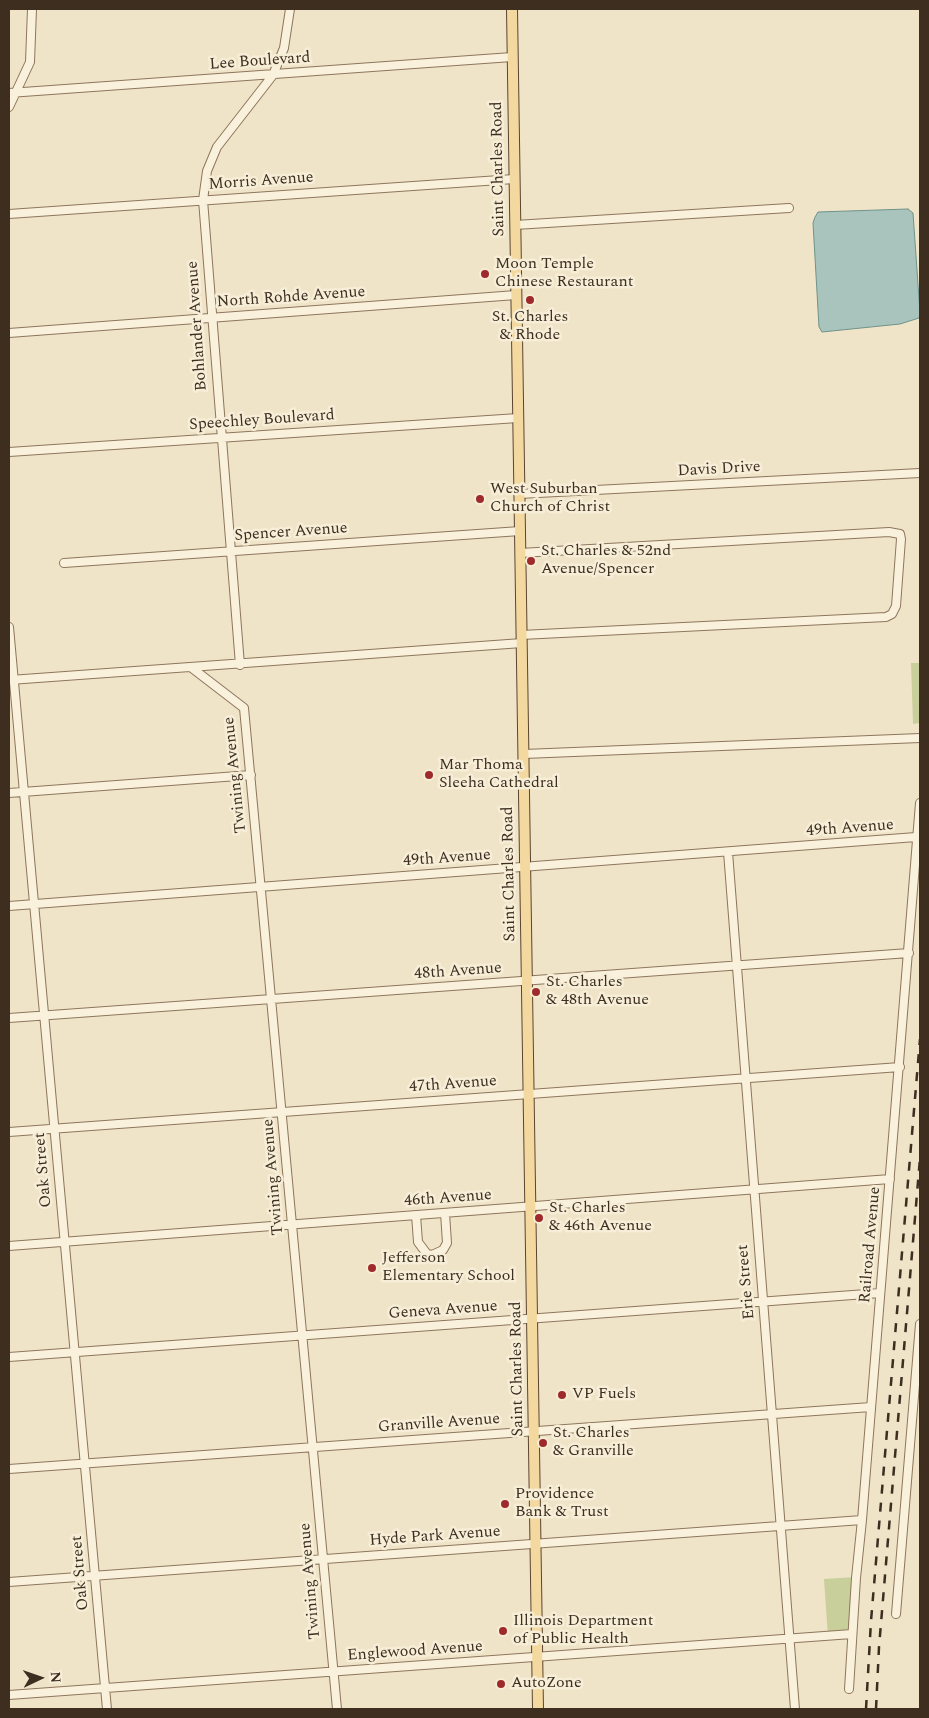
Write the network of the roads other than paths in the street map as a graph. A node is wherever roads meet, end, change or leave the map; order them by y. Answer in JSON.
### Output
{"nodes":[{"id":1,"x":32,"y":9,"type":"edge"},
{"id":2,"x":290,"y":9,"type":"edge"},
{"id":3,"x":512,"y":9,"type":"edge"},
{"id":4,"x":512,"y":57,"type":"junction"},
{"id":5,"x":273,"y":75,"type":"junction"},
{"id":6,"x":13,"y":93,"type":"edge"},
{"id":7,"x":9,"y":107,"type":"edge"},
{"id":8,"x":514,"y":179,"type":"junction"},
{"id":9,"x":203,"y":200,"type":"junction"},
{"id":10,"x":789,"y":208,"type":"dead end"},
{"id":11,"x":9,"y":214,"type":"edge"},
{"id":12,"x":515,"y":225,"type":"junction"},
{"id":13,"x":516,"y":295,"type":"junction"},
{"id":14,"x":211,"y":318,"type":"junction"},
{"id":15,"x":9,"y":333,"type":"edge"},
{"id":16,"x":518,"y":418,"type":"junction"},
{"id":17,"x":220,"y":437,"type":"junction"},
{"id":18,"x":9,"y":452,"type":"edge"},
{"id":19,"x":920,"y":473,"type":"edge"},
{"id":20,"x":519,"y":494,"type":"junction"},
{"id":21,"x":520,"y":531,"type":"junction"},
{"id":22,"x":231,"y":551,"type":"junction"},
{"id":23,"x":520,"y":553,"type":"junction"},
{"id":24,"x":64,"y":563,"type":"dead end"},
{"id":25,"x":9,"y":628,"type":"edge"},
{"id":26,"x":521,"y":639,"type":"junction"},
{"id":27,"x":240,"y":665,"type":"junction"},
{"id":28,"x":192,"y":668,"type":"junction"},
{"id":29,"x":11,"y":680,"type":"edge"},
{"id":30,"x":920,"y":738,"type":"edge"},
{"id":31,"x":524,"y":754,"type":"junction"},
{"id":32,"x":251,"y":775,"type":"junction"},
{"id":33,"x":24,"y":792,"type":"junction"},
{"id":34,"x":9,"y":793,"type":"edge"},
{"id":35,"x":920,"y":804,"type":"edge"},
{"id":36,"x":916,"y":837,"type":"junction"},
{"id":37,"x":728,"y":852,"type":"junction"},
{"id":38,"x":525,"y":867,"type":"junction"},
{"id":39,"x":262,"y":886,"type":"junction"},
{"id":40,"x":34,"y":905,"type":"junction"},
{"id":41,"x":9,"y":906,"type":"edge"},
{"id":42,"x":909,"y":953,"type":"junction"},
{"id":43,"x":736,"y":965,"type":"junction"},
{"id":44,"x":527,"y":981,"type":"junction"},
{"id":45,"x":272,"y":999,"type":"junction"},
{"id":46,"x":44,"y":1015,"type":"junction"},
{"id":47,"x":9,"y":1018,"type":"edge"},
{"id":48,"x":900,"y":1067,"type":"junction"},
{"id":49,"x":745,"y":1078,"type":"junction"},
{"id":50,"x":529,"y":1093,"type":"junction"},
{"id":51,"x":282,"y":1111,"type":"junction"},
{"id":52,"x":54,"y":1130,"type":"junction"},
{"id":53,"x":9,"y":1132,"type":"edge"},
{"id":54,"x":890,"y":1179,"type":"junction"},
{"id":55,"x":753,"y":1189,"type":"junction"},
{"id":56,"x":530,"y":1206,"type":"junction"},
{"id":57,"x":445,"y":1213,"type":"junction"},
{"id":58,"x":416,"y":1215,"type":"junction"},
{"id":59,"x":292,"y":1223,"type":"junction"},
{"id":60,"x":64,"y":1242,"type":"junction"},
{"id":61,"x":9,"y":1246,"type":"edge"},
{"id":62,"x":880,"y":1293,"type":"junction"},
{"id":63,"x":763,"y":1302,"type":"junction"},
{"id":64,"x":532,"y":1319,"type":"junction"},
{"id":65,"x":920,"y":1324,"type":"edge"},
{"id":66,"x":302,"y":1336,"type":"junction"},
{"id":67,"x":74,"y":1352,"type":"junction"},
{"id":68,"x":9,"y":1357,"type":"edge"},
{"id":69,"x":871,"y":1407,"type":"junction"},
{"id":70,"x":772,"y":1414,"type":"junction"},
{"id":71,"x":534,"y":1432,"type":"junction"},
{"id":72,"x":313,"y":1447,"type":"junction"},
{"id":73,"x":85,"y":1464,"type":"junction"},
{"id":74,"x":9,"y":1469,"type":"edge"},
{"id":75,"x":862,"y":1520,"type":"junction"},
{"id":76,"x":780,"y":1526,"type":"junction"},
{"id":77,"x":536,"y":1544,"type":"junction"},
{"id":78,"x":323,"y":1559,"type":"junction"},
{"id":79,"x":95,"y":1576,"type":"junction"},
{"id":80,"x":9,"y":1582,"type":"edge"},
{"id":81,"x":896,"y":1614,"type":"dead end"},
{"id":82,"x":852,"y":1634,"type":"junction"},
{"id":83,"x":789,"y":1638,"type":"junction"},
{"id":84,"x":537,"y":1656,"type":"junction"},
{"id":85,"x":334,"y":1671,"type":"junction"},
{"id":86,"x":106,"y":1688,"type":"junction"},
{"id":87,"x":849,"y":1689,"type":"dead end"},
{"id":88,"x":9,"y":1696,"type":"edge"},
{"id":89,"x":108,"y":1709,"type":"edge"},
{"id":90,"x":337,"y":1709,"type":"edge"},
{"id":91,"x":538,"y":1709,"type":"edge"},
{"id":92,"x":795,"y":1709,"type":"edge"}],
"edges":[{"from":1,"to":6,"type":"street"},
{"from":2,"to":5,"type":"street","name":"Bohlander Avenue"},
{"from":3,"to":4,"type":"main road","name":"Saint Charles Road"},
{"from":4,"to":5,"type":"street","name":"Lee Boulevard"},
{"from":4,"to":8,"type":"main road","name":"Saint Charles Road"},
{"from":5,"to":6,"type":"street","name":"Lee Boulevard"},
{"from":5,"to":9,"type":"street","name":"Bohlander Avenue"},
{"from":6,"to":7,"type":"street"},
{"from":8,"to":9,"type":"street","name":"Morris Avenue"},
{"from":8,"to":12,"type":"main road","name":"Saint Charles Road"},
{"from":9,"to":11,"type":"street","name":"Morris Avenue"},
{"from":9,"to":14,"type":"street","name":"Bohlander Avenue"},
{"from":10,"to":12,"type":"street"},
{"from":12,"to":13,"type":"main road","name":"Saint Charles Road"},
{"from":13,"to":14,"type":"street","name":"North Rohde Avenue"},
{"from":13,"to":16,"type":"main road","name":"Saint Charles Road"},
{"from":14,"to":15,"type":"street","name":"North Rohde Avenue"},
{"from":14,"to":17,"type":"street","name":"Bohlander Avenue"},
{"from":16,"to":17,"type":"street","name":"Speechley Boulevard"},
{"from":16,"to":20,"type":"main road","name":"Saint Charles Road"},
{"from":17,"to":18,"type":"street","name":"Speechley Boulevard"},
{"from":17,"to":22,"type":"street","name":"Bohlander Avenue"},
{"from":19,"to":20,"type":"street","name":"Davis Drive"},
{"from":20,"to":21,"type":"main road","name":"Saint Charles Road"},
{"from":21,"to":22,"type":"street","name":"Spencer Avenue"},
{"from":21,"to":23,"type":"main road","name":"Saint Charles Road"},
{"from":22,"to":24,"type":"street","name":"Spencer Avenue"},
{"from":22,"to":27,"type":"street","name":"Bohlander Avenue"},
{"from":23,"to":26,"type":"main road","name":"Saint Charles Road"},
{"from":23,"to":26,"type":"street"},
{"from":25,"to":29,"type":"street","name":"Oak Street"},
{"from":26,"to":27,"type":"street"},
{"from":26,"to":31,"type":"main road","name":"Saint Charles Road"},
{"from":27,"to":28,"type":"street"},
{"from":28,"to":29,"type":"street"},
{"from":28,"to":32,"type":"street","name":"Twining Avenue"},
{"from":29,"to":33,"type":"street","name":"Oak Street"},
{"from":30,"to":31,"type":"street"},
{"from":31,"to":38,"type":"main road","name":"Saint Charles Road"},
{"from":32,"to":33,"type":"street"},
{"from":32,"to":39,"type":"street","name":"Twining Avenue"},
{"from":33,"to":34,"type":"street"},
{"from":33,"to":40,"type":"street","name":"Oak Street"},
{"from":35,"to":36,"type":"street","name":"Railroad Avenue"},
{"from":36,"to":37,"type":"street","name":"49th Avenue"},
{"from":36,"to":42,"type":"street","name":"Railroad Avenue"},
{"from":37,"to":38,"type":"street","name":"49th Avenue"},
{"from":37,"to":43,"type":"street","name":"Erie Street"},
{"from":38,"to":39,"type":"street","name":"49th Avenue"},
{"from":38,"to":44,"type":"main road","name":"Saint Charles Road"},
{"from":39,"to":40,"type":"street","name":"49th Avenue"},
{"from":39,"to":45,"type":"street","name":"Twining Avenue"},
{"from":40,"to":41,"type":"street","name":"49th Avenue"},
{"from":40,"to":46,"type":"street","name":"Oak Street"},
{"from":42,"to":43,"type":"street","name":"48th Avenue"},
{"from":42,"to":48,"type":"street","name":"Railroad Avenue"},
{"from":43,"to":44,"type":"street","name":"48th Avenue"},
{"from":43,"to":49,"type":"street","name":"Erie Street"},
{"from":44,"to":45,"type":"street","name":"48th Avenue"},
{"from":44,"to":50,"type":"main road","name":"Saint Charles Road"},
{"from":45,"to":46,"type":"street","name":"48th Avenue"},
{"from":45,"to":51,"type":"street","name":"Twining Avenue"},
{"from":46,"to":47,"type":"street","name":"48th Avenue"},
{"from":46,"to":52,"type":"street","name":"Oak Street"},
{"from":48,"to":49,"type":"street","name":"47th Avenue"},
{"from":48,"to":54,"type":"street","name":"Railroad Avenue"},
{"from":49,"to":50,"type":"street","name":"47th Avenue"},
{"from":49,"to":55,"type":"street","name":"Erie Street"},
{"from":50,"to":51,"type":"street","name":"47th Avenue"},
{"from":50,"to":56,"type":"main road","name":"Saint Charles Road"},
{"from":51,"to":52,"type":"street","name":"47th Avenue"},
{"from":51,"to":59,"type":"street","name":"Twining Avenue"},
{"from":52,"to":53,"type":"street","name":"47th Avenue"},
{"from":52,"to":60,"type":"street","name":"Oak Street"},
{"from":54,"to":55,"type":"street","name":"46th Avenue"},
{"from":54,"to":62,"type":"street","name":"Railroad Avenue"},
{"from":55,"to":56,"type":"street","name":"46th Avenue"},
{"from":55,"to":63,"type":"street","name":"Erie Street"},
{"from":56,"to":57,"type":"street","name":"46th Avenue"},
{"from":56,"to":64,"type":"main road","name":"Saint Charles Road"},
{"from":57,"to":58,"type":"street","name":"46th Avenue"},
{"from":57,"to":58,"type":"street"},
{"from":58,"to":59,"type":"street","name":"46th Avenue"},
{"from":59,"to":60,"type":"street","name":"46th Avenue"},
{"from":59,"to":66,"type":"street","name":"Twining Avenue"},
{"from":60,"to":61,"type":"street","name":"46th Avenue"},
{"from":60,"to":67,"type":"street","name":"Oak Street"},
{"from":62,"to":63,"type":"street","name":"Geneva Avenue"},
{"from":62,"to":69,"type":"street","name":"Railroad Avenue"},
{"from":63,"to":64,"type":"street","name":"Geneva Avenue"},
{"from":63,"to":70,"type":"street","name":"Erie Street"},
{"from":64,"to":66,"type":"street","name":"Geneva Avenue"},
{"from":64,"to":71,"type":"main road","name":"Saint Charles Road"},
{"from":65,"to":81,"type":"street"},
{"from":66,"to":67,"type":"street","name":"Geneva Avenue"},
{"from":66,"to":72,"type":"street","name":"Twining Avenue"},
{"from":67,"to":68,"type":"street","name":"Geneva Avenue"},
{"from":67,"to":73,"type":"street","name":"Oak Street"},
{"from":69,"to":70,"type":"street","name":"Granville Avenue"},
{"from":69,"to":75,"type":"street","name":"Railroad Avenue"},
{"from":70,"to":71,"type":"street","name":"Granville Avenue"},
{"from":70,"to":76,"type":"street","name":"Erie Street"},
{"from":71,"to":72,"type":"street","name":"Granville Avenue"},
{"from":71,"to":77,"type":"main road","name":"Saint Charles Road"},
{"from":72,"to":73,"type":"street","name":"Granville Avenue"},
{"from":72,"to":78,"type":"street","name":"Twining Avenue"},
{"from":73,"to":74,"type":"street","name":"Granville Avenue"},
{"from":73,"to":79,"type":"street","name":"Oak Street"},
{"from":75,"to":76,"type":"street","name":"Hyde Park Avenue"},
{"from":75,"to":82,"type":"street","name":"Railroad Avenue"},
{"from":76,"to":77,"type":"street","name":"Hyde Park Avenue"},
{"from":76,"to":83,"type":"street","name":"Erie Street"},
{"from":77,"to":78,"type":"street","name":"Hyde Park Avenue"},
{"from":77,"to":84,"type":"main road","name":"Saint Charles Road"},
{"from":78,"to":79,"type":"street","name":"Hyde Park Avenue"},
{"from":78,"to":85,"type":"street","name":"Twining Avenue"},
{"from":79,"to":80,"type":"street","name":"Hyde Park Avenue"},
{"from":79,"to":86,"type":"street","name":"Oak Street"},
{"from":82,"to":83,"type":"street","name":"Englewood Avenue"},
{"from":82,"to":87,"type":"street","name":"Railroad Avenue"},
{"from":83,"to":84,"type":"street","name":"Englewood Avenue"},
{"from":83,"to":92,"type":"street","name":"Erie Street"},
{"from":84,"to":85,"type":"street","name":"Englewood Avenue"},
{"from":84,"to":91,"type":"main road","name":"Saint Charles Road"},
{"from":85,"to":86,"type":"street","name":"Englewood Avenue"},
{"from":85,"to":90,"type":"street","name":"Twining Avenue"},
{"from":86,"to":88,"type":"street","name":"Englewood Avenue"},
{"from":86,"to":89,"type":"street","name":"Oak Street"}]}
